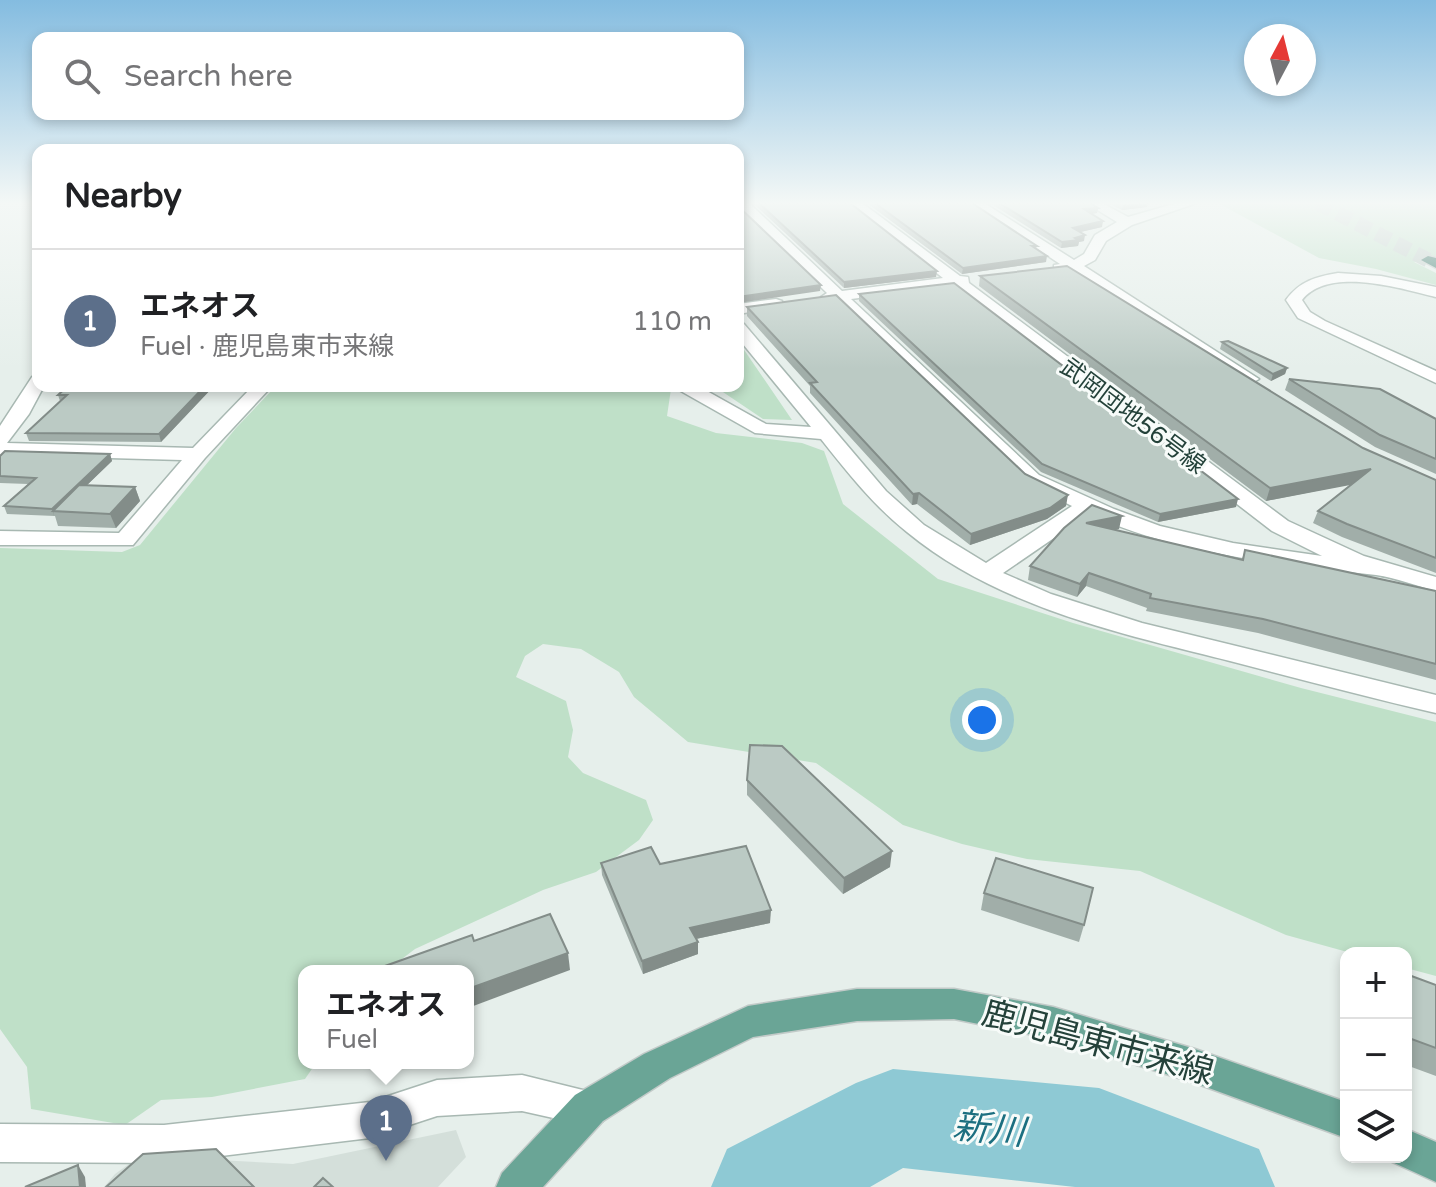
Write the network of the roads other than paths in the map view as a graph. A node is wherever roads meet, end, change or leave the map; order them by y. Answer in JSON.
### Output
{"nodes":[{"id":1,"x":799,"y":258,"type":"edge"},
{"id":2,"x":926,"y":258,"type":"edge"},
{"id":3,"x":1060,"y":258,"type":"edge"},
{"id":4,"x":1088,"y":258,"type":"edge"},
{"id":5,"x":1073,"y":267,"type":"junction"},
{"id":6,"x":1043,"y":270,"type":"edge"},
{"id":7,"x":985,"y":277,"type":"edge"},
{"id":8,"x":956,"y":281,"type":"junction"},
{"id":9,"x":1436,"y":292,"type":"edge"},
{"id":10,"x":839,"y":296,"type":"junction"},
{"id":11,"x":744,"y":308,"type":"edge"},
{"id":12,"x":744,"y":334,"type":"edge"},
{"id":13,"x":1436,"y":378,"type":"edge"},
{"id":14,"x":1260,"y":386,"type":"edge"},
{"id":15,"x":32,"y":392,"type":"edge"},
{"id":16,"x":257,"y":392,"type":"edge"},
{"id":17,"x":696,"y":392,"type":"edge"},
{"id":18,"x":828,"y":434,"type":"junction"},
{"id":19,"x":0,"y":439,"type":"edge"},
{"id":20,"x":0,"y":449,"type":"edge"},
{"id":21,"x":198,"y":454,"type":"junction"},
{"id":22,"x":1087,"y":506,"type":"junction"},
{"id":23,"x":0,"y":538,"type":"edge"},
{"id":24,"x":1372,"y":569,"type":"junction"},
{"id":25,"x":987,"y":573,"type":"junction"},
{"id":26,"x":1436,"y":584,"type":"edge"},
{"id":27,"x":1436,"y":704,"type":"edge"},
{"id":28,"x":589,"y":1108,"type":"junction"},
{"id":29,"x":1340,"y":1118,"type":"edge"},
{"id":30,"x":0,"y":1143,"type":"edge"},
{"id":31,"x":1412,"y":1151,"type":"edge"},
{"id":32,"x":1436,"y":1162,"type":"edge"},
{"id":33,"x":516,"y":1187,"type":"edge"}],
"edges":[{"from":1,"to":10,"type":"street"},
{"from":2,"to":8,"type":"street","name":"武岡団地56号線"},
{"from":3,"to":5,"type":"street"},
{"from":4,"to":5,"type":"street"},
{"from":5,"to":6,"type":"street"},
{"from":5,"to":14,"type":"street"},
{"from":7,"to":8,"type":"street"},
{"from":8,"to":10,"type":"street"},
{"from":8,"to":24,"type":"street","name":"武岡団地56号線"},
{"from":9,"to":13,"type":"street"},
{"from":10,"to":11,"type":"street"},
{"from":10,"to":22,"type":"street"},
{"from":12,"to":18,"type":"street"},
{"from":15,"to":19,"type":"street"},
{"from":16,"to":21,"type":"street"},
{"from":17,"to":18,"type":"street"},
{"from":18,"to":25,"type":"street"},
{"from":20,"to":21,"type":"street"},
{"from":21,"to":23,"type":"street"},
{"from":22,"to":24,"type":"street"},
{"from":22,"to":25,"type":"street"},
{"from":24,"to":26,"type":"street","name":"武岡団地56号線"},
{"from":25,"to":27,"type":"street"},
{"from":28,"to":29,"type":"main road","name":"鹿児島東市来線"},
{"from":28,"to":30,"type":"street"},
{"from":28,"to":33,"type":"main road","name":"鹿児島東市来線"},
{"from":31,"to":32,"type":"main road"}]}
